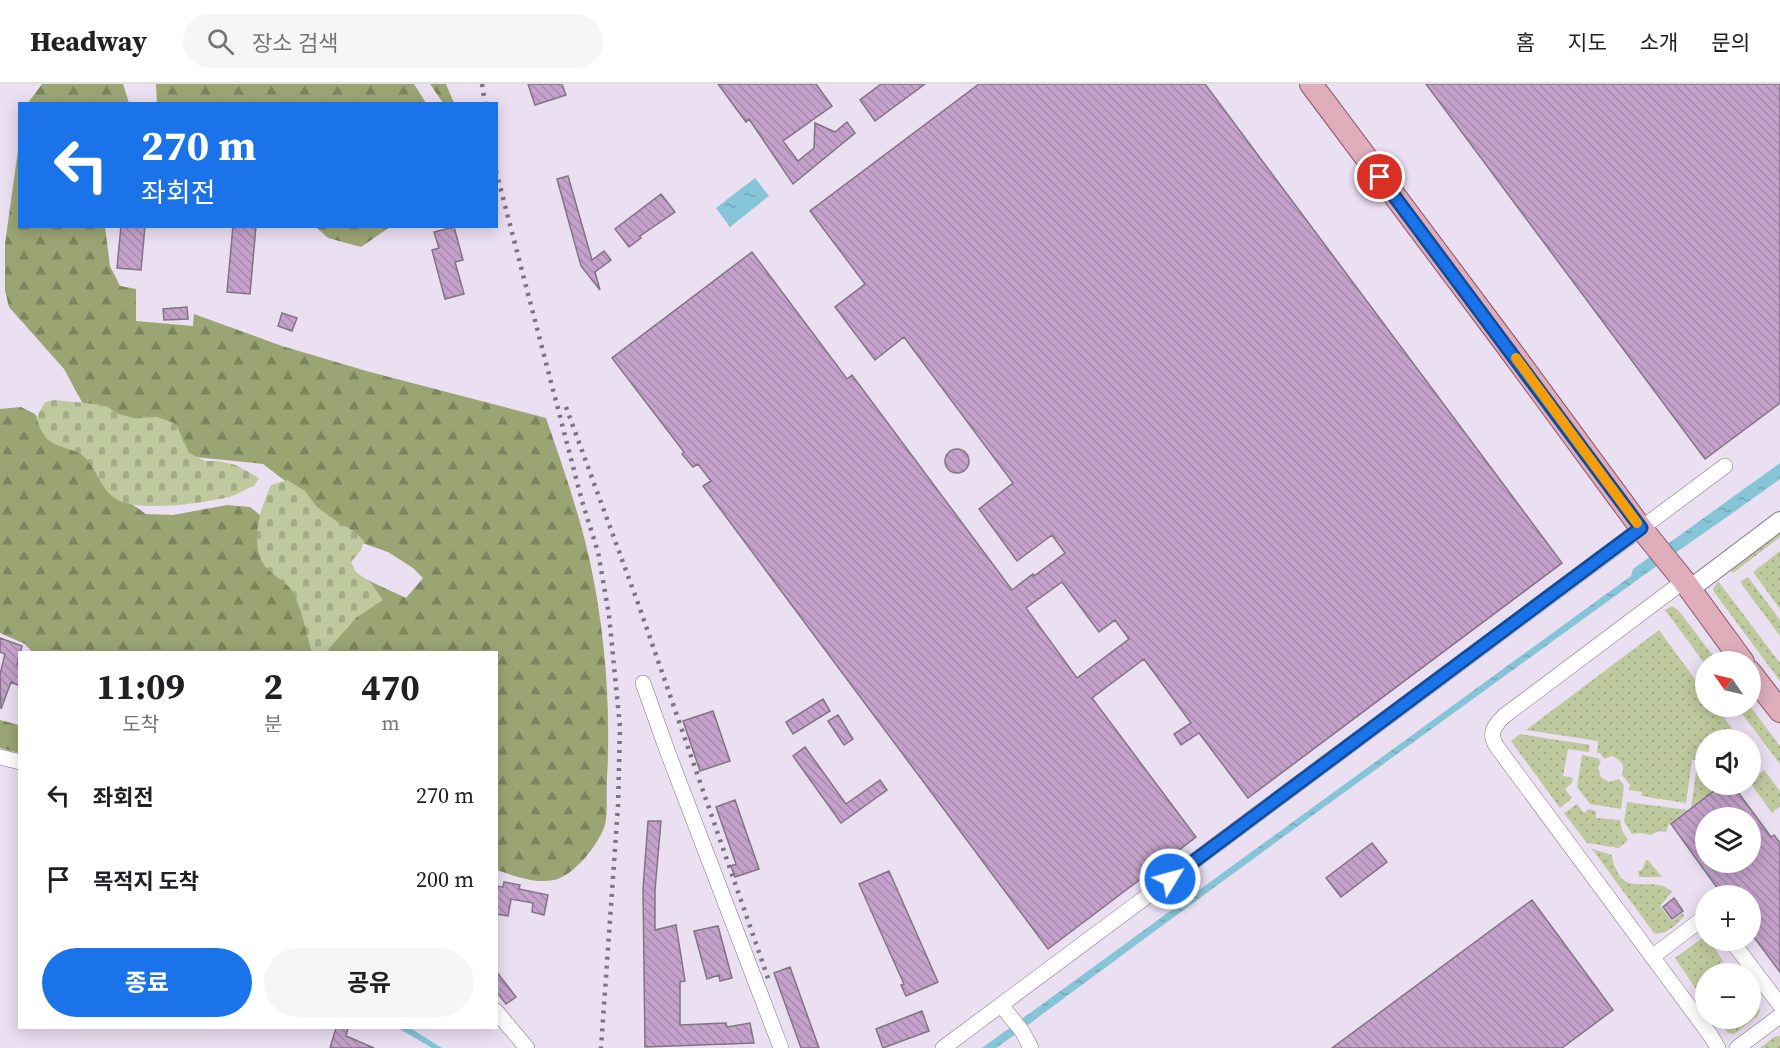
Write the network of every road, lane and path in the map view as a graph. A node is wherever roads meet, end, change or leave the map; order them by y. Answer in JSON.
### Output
{"nodes":[{"id":1,"x":1311,"y":84,"type":"edge"},
{"id":2,"x":1725,"y":466,"type":"dead end"},
{"id":3,"x":1780,"y":521,"type":"edge"},
{"id":4,"x":1641,"y":528,"type":"junction"},
{"id":5,"x":1687,"y":585,"type":"junction"},
{"id":6,"x":1735,"y":651,"type":"edge"},
{"id":7,"x":643,"y":683,"type":"dead end"},
{"id":8,"x":1761,"y":686,"type":"edge"},
{"id":9,"x":1780,"y":711,"type":"edge"},
{"id":10,"x":0,"y":758,"type":"edge"},
{"id":11,"x":18,"y":762,"type":"edge"},
{"id":12,"x":1695,"y":924,"type":"edge"},
{"id":13,"x":1739,"y":951,"type":"edge"},
{"id":14,"x":1652,"y":957,"type":"junction"},
{"id":15,"x":1001,"y":1005,"type":"junction"},
{"id":16,"x":1780,"y":1005,"type":"edge"},
{"id":17,"x":498,"y":1013,"type":"edge"},
{"id":18,"x":1780,"y":1016,"type":"edge"},
{"id":19,"x":527,"y":1048,"type":"edge"},
{"id":20,"x":781,"y":1048,"type":"edge"},
{"id":21,"x":943,"y":1048,"type":"edge"},
{"id":22,"x":1031,"y":1048,"type":"edge"},
{"id":23,"x":1718,"y":1048,"type":"edge"},
{"id":24,"x":1737,"y":1048,"type":"edge"}],
"edges":[{"from":1,"to":4,"type":"main road"},
{"from":2,"to":4,"type":"street"},
{"from":3,"to":5,"type":"street"},
{"from":4,"to":5,"type":"main road"},
{"from":4,"to":15,"type":"street"},
{"from":5,"to":6,"type":"main road"},
{"from":5,"to":14,"type":"street"},
{"from":7,"to":20,"type":"street"},
{"from":8,"to":9,"type":"main road"},
{"from":10,"to":11,"type":"street"},
{"from":12,"to":14,"type":"street"},
{"from":13,"to":16,"type":"street"},
{"from":14,"to":23,"type":"street"},
{"from":15,"to":21,"type":"street"},
{"from":15,"to":22,"type":"street"},
{"from":17,"to":19,"type":"street"},
{"from":18,"to":24,"type":"street"}]}
